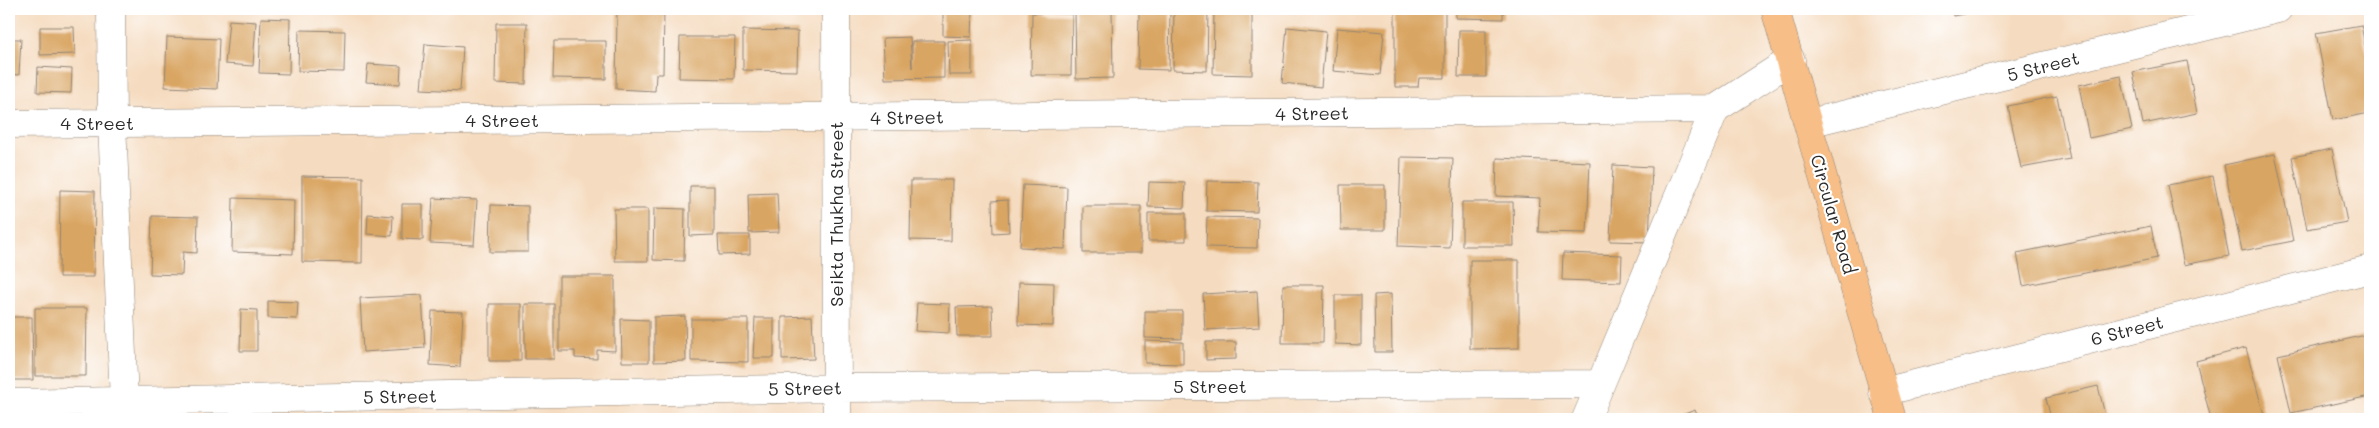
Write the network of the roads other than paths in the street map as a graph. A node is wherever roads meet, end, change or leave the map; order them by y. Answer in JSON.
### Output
{"nodes":[{"id":1,"x":111,"y":9,"type":"edge"},
{"id":2,"x":836,"y":9,"type":"edge"},
{"id":3,"x":1775,"y":9,"type":"edge"},
{"id":4,"x":2278,"y":9,"type":"edge"},
{"id":5,"x":1791,"y":60,"type":"junction"},
{"id":6,"x":1715,"y":109,"type":"junction"},
{"id":7,"x":836,"y":117,"type":"junction"},
{"id":8,"x":112,"y":123,"type":"junction"},
{"id":9,"x":1809,"y":123,"type":"junction"},
{"id":10,"x":9,"y":124,"type":"edge"},
{"id":11,"x":2370,"y":269,"type":"edge"},
{"id":12,"x":1600,"y":384,"type":"junction"},
{"id":13,"x":837,"y":388,"type":"junction"},
{"id":14,"x":1884,"y":392,"type":"junction"},
{"id":15,"x":124,"y":401,"type":"junction"},
{"id":16,"x":9,"y":403,"type":"edge"},
{"id":17,"x":837,"y":419,"type":"edge"},
{"id":18,"x":1586,"y":419,"type":"edge"},
{"id":19,"x":1892,"y":419,"type":"edge"}],
"edges":[{"from":1,"to":8,"type":"street"},
{"from":2,"to":7,"type":"street","name":"Seikta Thukha Street"},
{"from":3,"to":5,"type":"main road","name":"Circular Road"},
{"from":4,"to":9,"type":"street","name":"5 Street"},
{"from":5,"to":6,"type":"street"},
{"from":5,"to":9,"type":"main road","name":"Circular Road"},
{"from":6,"to":7,"type":"street","name":"4 Street"},
{"from":6,"to":12,"type":"street"},
{"from":7,"to":8,"type":"street","name":"4 Street"},
{"from":7,"to":13,"type":"street","name":"Seikta Thukha Street"},
{"from":8,"to":10,"type":"street","name":"4 Street"},
{"from":8,"to":15,"type":"street"},
{"from":9,"to":14,"type":"main road","name":"Circular Road"},
{"from":11,"to":14,"type":"street","name":"6 Street"},
{"from":12,"to":13,"type":"street","name":"5 Street"},
{"from":12,"to":18,"type":"street"},
{"from":13,"to":15,"type":"street","name":"5 Street"},
{"from":13,"to":17,"type":"street","name":"Seikta Thukha Street"},
{"from":14,"to":19,"type":"main road","name":"Circular Road"},
{"from":15,"to":16,"type":"street","name":"5 Street"}]}
